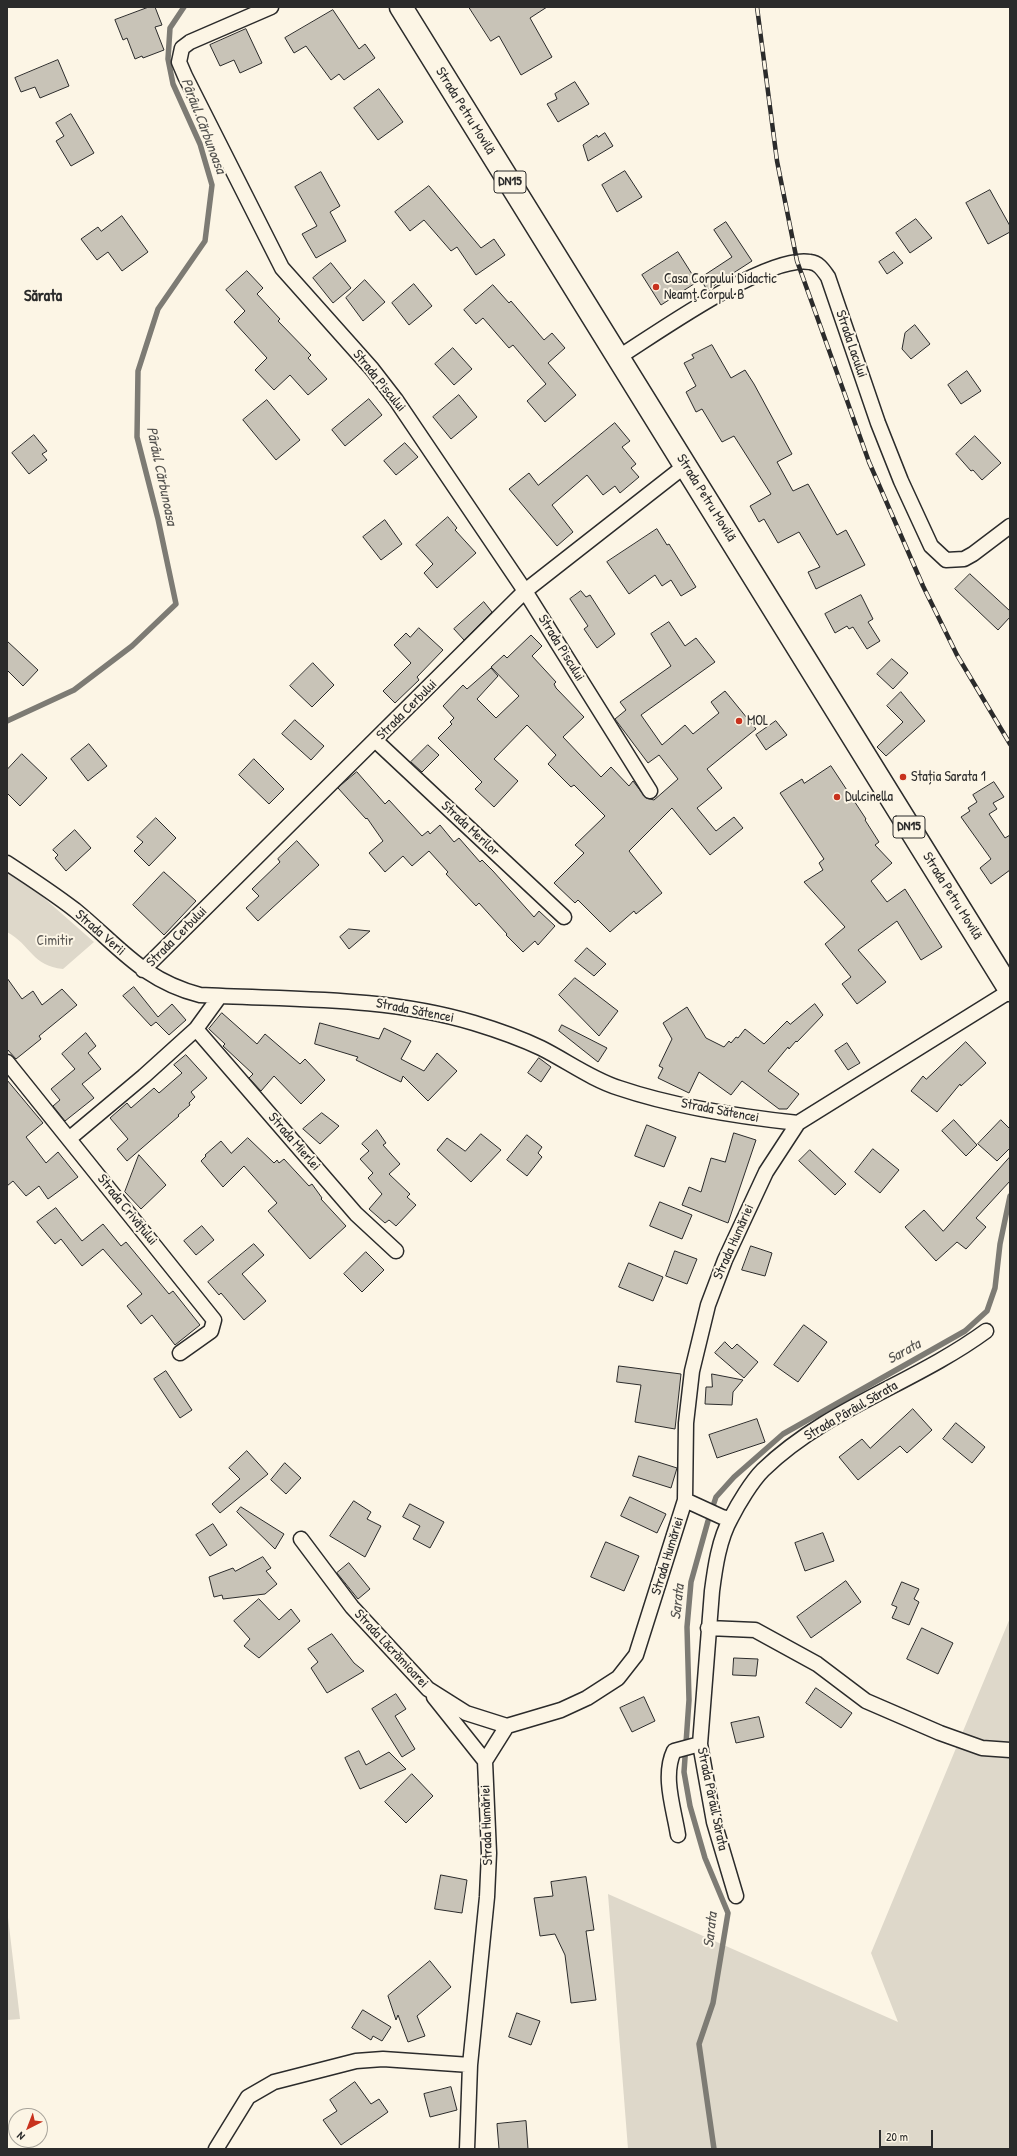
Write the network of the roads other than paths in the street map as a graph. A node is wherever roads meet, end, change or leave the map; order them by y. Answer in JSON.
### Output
{"nodes":[{"id":1,"x":271,"y":7,"type":"edge"},
{"id":2,"x":401,"y":7,"type":"edge"},
{"id":3,"x":619,"y":357,"type":"junction"},
{"id":4,"x":686,"y":465,"type":"junction"},
{"id":5,"x":1010,"y":526,"type":"edge"},
{"id":6,"x":526,"y":591,"type":"junction"},
{"id":7,"x":376,"y":741,"type":"junction"},
{"id":8,"x":650,"y":790,"type":"dead end"},
{"id":9,"x":7,"y":863,"type":"edge"},
{"id":10,"x":564,"y":917,"type":"dead end"},
{"id":11,"x":143,"y":970,"type":"junction"},
{"id":12,"x":1010,"y":990,"type":"edge"},
{"id":13,"x":220,"y":996,"type":"junction"},
{"id":14,"x":196,"y":1029,"type":"junction"},
{"id":15,"x":7,"y":1062,"type":"edge"},
{"id":16,"x":798,"y":1123,"type":"junction"},
{"id":17,"x":70,"y":1138,"type":"junction"},
{"id":18,"x":396,"y":1251,"type":"dead end"},
{"id":19,"x":986,"y":1331,"type":"dead end"},
{"id":20,"x":180,"y":1353,"type":"dead end"},
{"id":21,"x":685,"y":1500,"type":"junction"},
{"id":22,"x":726,"y":1518,"type":"junction"},
{"id":23,"x":301,"y":1539,"type":"dead end"},
{"id":24,"x":708,"y":1628,"type":"junction"},
{"id":25,"x":428,"y":1689,"type":"junction"},
{"id":26,"x":507,"y":1726,"type":"junction"},
{"id":27,"x":697,"y":1745,"type":"junction"},
{"id":28,"x":1010,"y":1750,"type":"edge"},
{"id":29,"x":485,"y":1761,"type":"junction"},
{"id":30,"x":678,"y":1835,"type":"dead end"},
{"id":31,"x":736,"y":1896,"type":"dead end"},
{"id":32,"x":470,"y":2065,"type":"junction"},
{"id":33,"x":216,"y":2149,"type":"edge"},
{"id":34,"x":467,"y":2149,"type":"edge"}],
"edges":[{"from":1,"to":6,"type":"street","name":"Strada Piscului"},
{"from":2,"to":3,"type":"main road","name":"Strada Petru Movilă","number":"DN15"},
{"from":3,"to":4,"type":"main road","name":"Strada Petru Movilă","number":"DN15"},
{"from":3,"to":5,"type":"street","name":"Strada Lacului"},
{"from":4,"to":6,"type":"street","name":"Strada Cerbului"},
{"from":4,"to":12,"type":"main road","name":"Strada Petru Movilă","number":"DN15"},
{"from":6,"to":7,"type":"street","name":"Strada Cerbului"},
{"from":6,"to":8,"type":"street","name":"Strada Piscului"},
{"from":7,"to":10,"type":"street","name":"Strada Merilor"},
{"from":7,"to":11,"type":"street","name":"Strada Cerbului"},
{"from":9,"to":11,"type":"street","name":"Strada Verii"},
{"from":11,"to":13,"type":"street","name":"Strada Verii"},
{"from":12,"to":16,"type":"street","name":"Strada Humăriei"},
{"from":13,"to":14,"type":"street"},
{"from":13,"to":16,"type":"street","name":"Strada Sătencei"},
{"from":14,"to":17,"type":"street"},
{"from":14,"to":18,"type":"street","name":"Strada Mierlei"},
{"from":15,"to":17,"type":"street","name":"Strada Crivățului"},
{"from":16,"to":21,"type":"street","name":"Strada Humăriei"},
{"from":17,"to":20,"type":"street","name":"Strada Crivățului"},
{"from":19,"to":22,"type":"street","name":"Strada Pârâul Sărata"},
{"from":21,"to":22,"type":"street"},
{"from":21,"to":26,"type":"street","name":"Strada Humăriei"},
{"from":22,"to":24,"type":"street","name":"Strada Pârâul Sărata"},
{"from":23,"to":25,"type":"street","name":"Strada Lăcrămioarei"},
{"from":24,"to":27,"type":"street","name":"Strada Pârâul Sărata"},
{"from":24,"to":28,"type":"street"},
{"from":25,"to":26,"type":"street","name":"Strada Lăcrămioarei"},
{"from":25,"to":29,"type":"street"},
{"from":26,"to":29,"type":"street"},
{"from":27,"to":30,"type":"street"},
{"from":27,"to":31,"type":"street","name":"Strada Pârâul Sărata"},
{"from":29,"to":32,"type":"street","name":"Strada Humăriei"},
{"from":32,"to":33,"type":"street"},
{"from":32,"to":34,"type":"street","name":"Strada Humăriei"}]}
